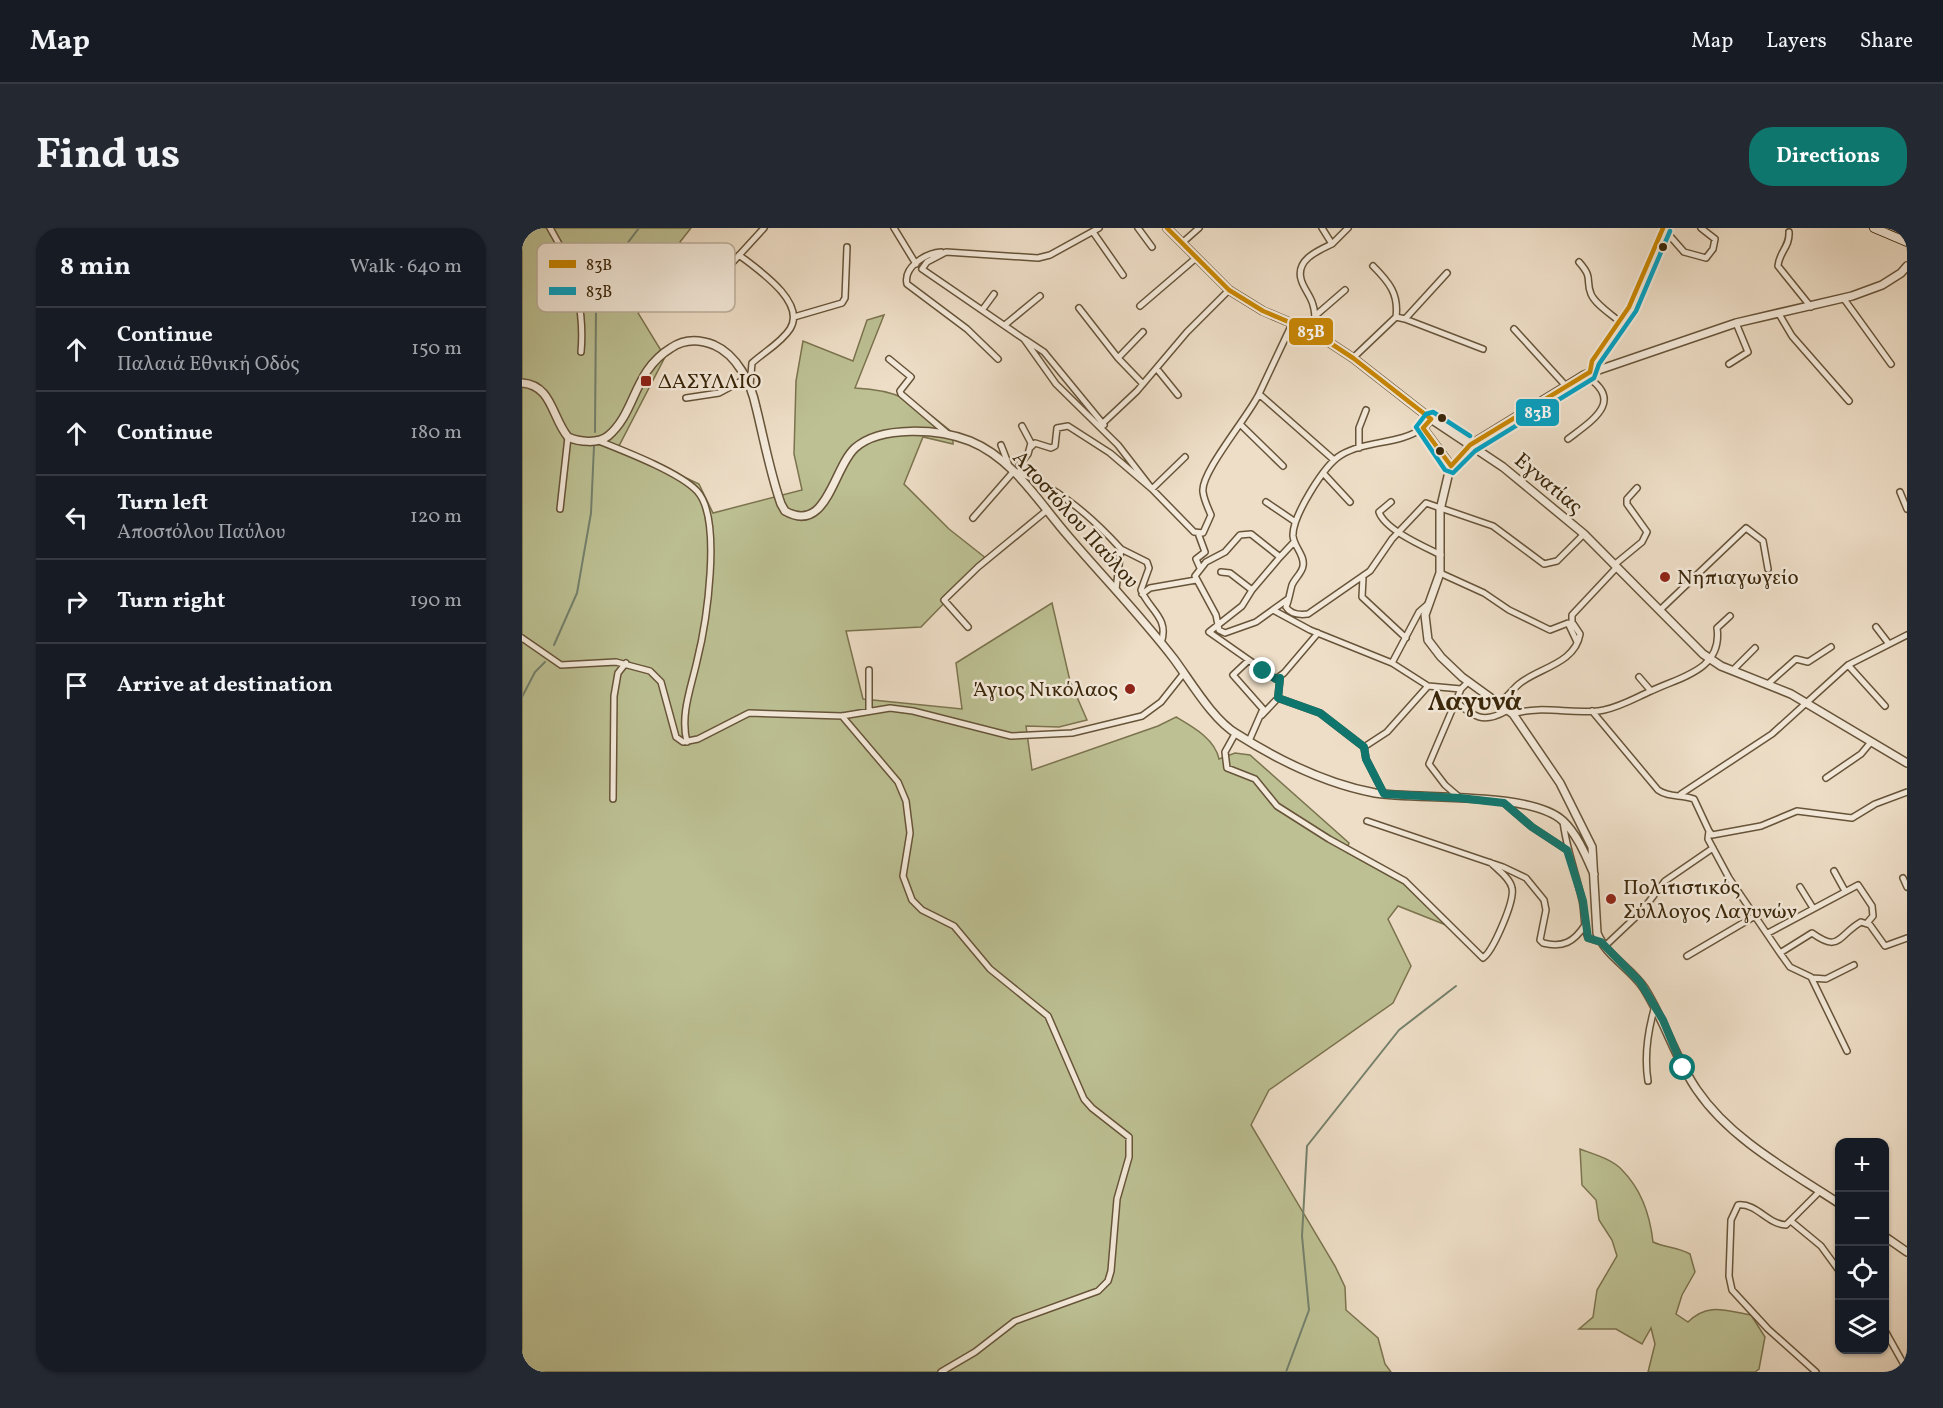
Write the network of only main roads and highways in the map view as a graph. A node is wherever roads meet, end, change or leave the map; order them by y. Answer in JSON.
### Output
{"nodes":[{"id":1,"x":1874,"y":228,"type":"edge"},
{"id":2,"x":1907,"y":242,"type":"edge"}],
"edges":[{"from":1,"to":2,"type":"main road"}]}
